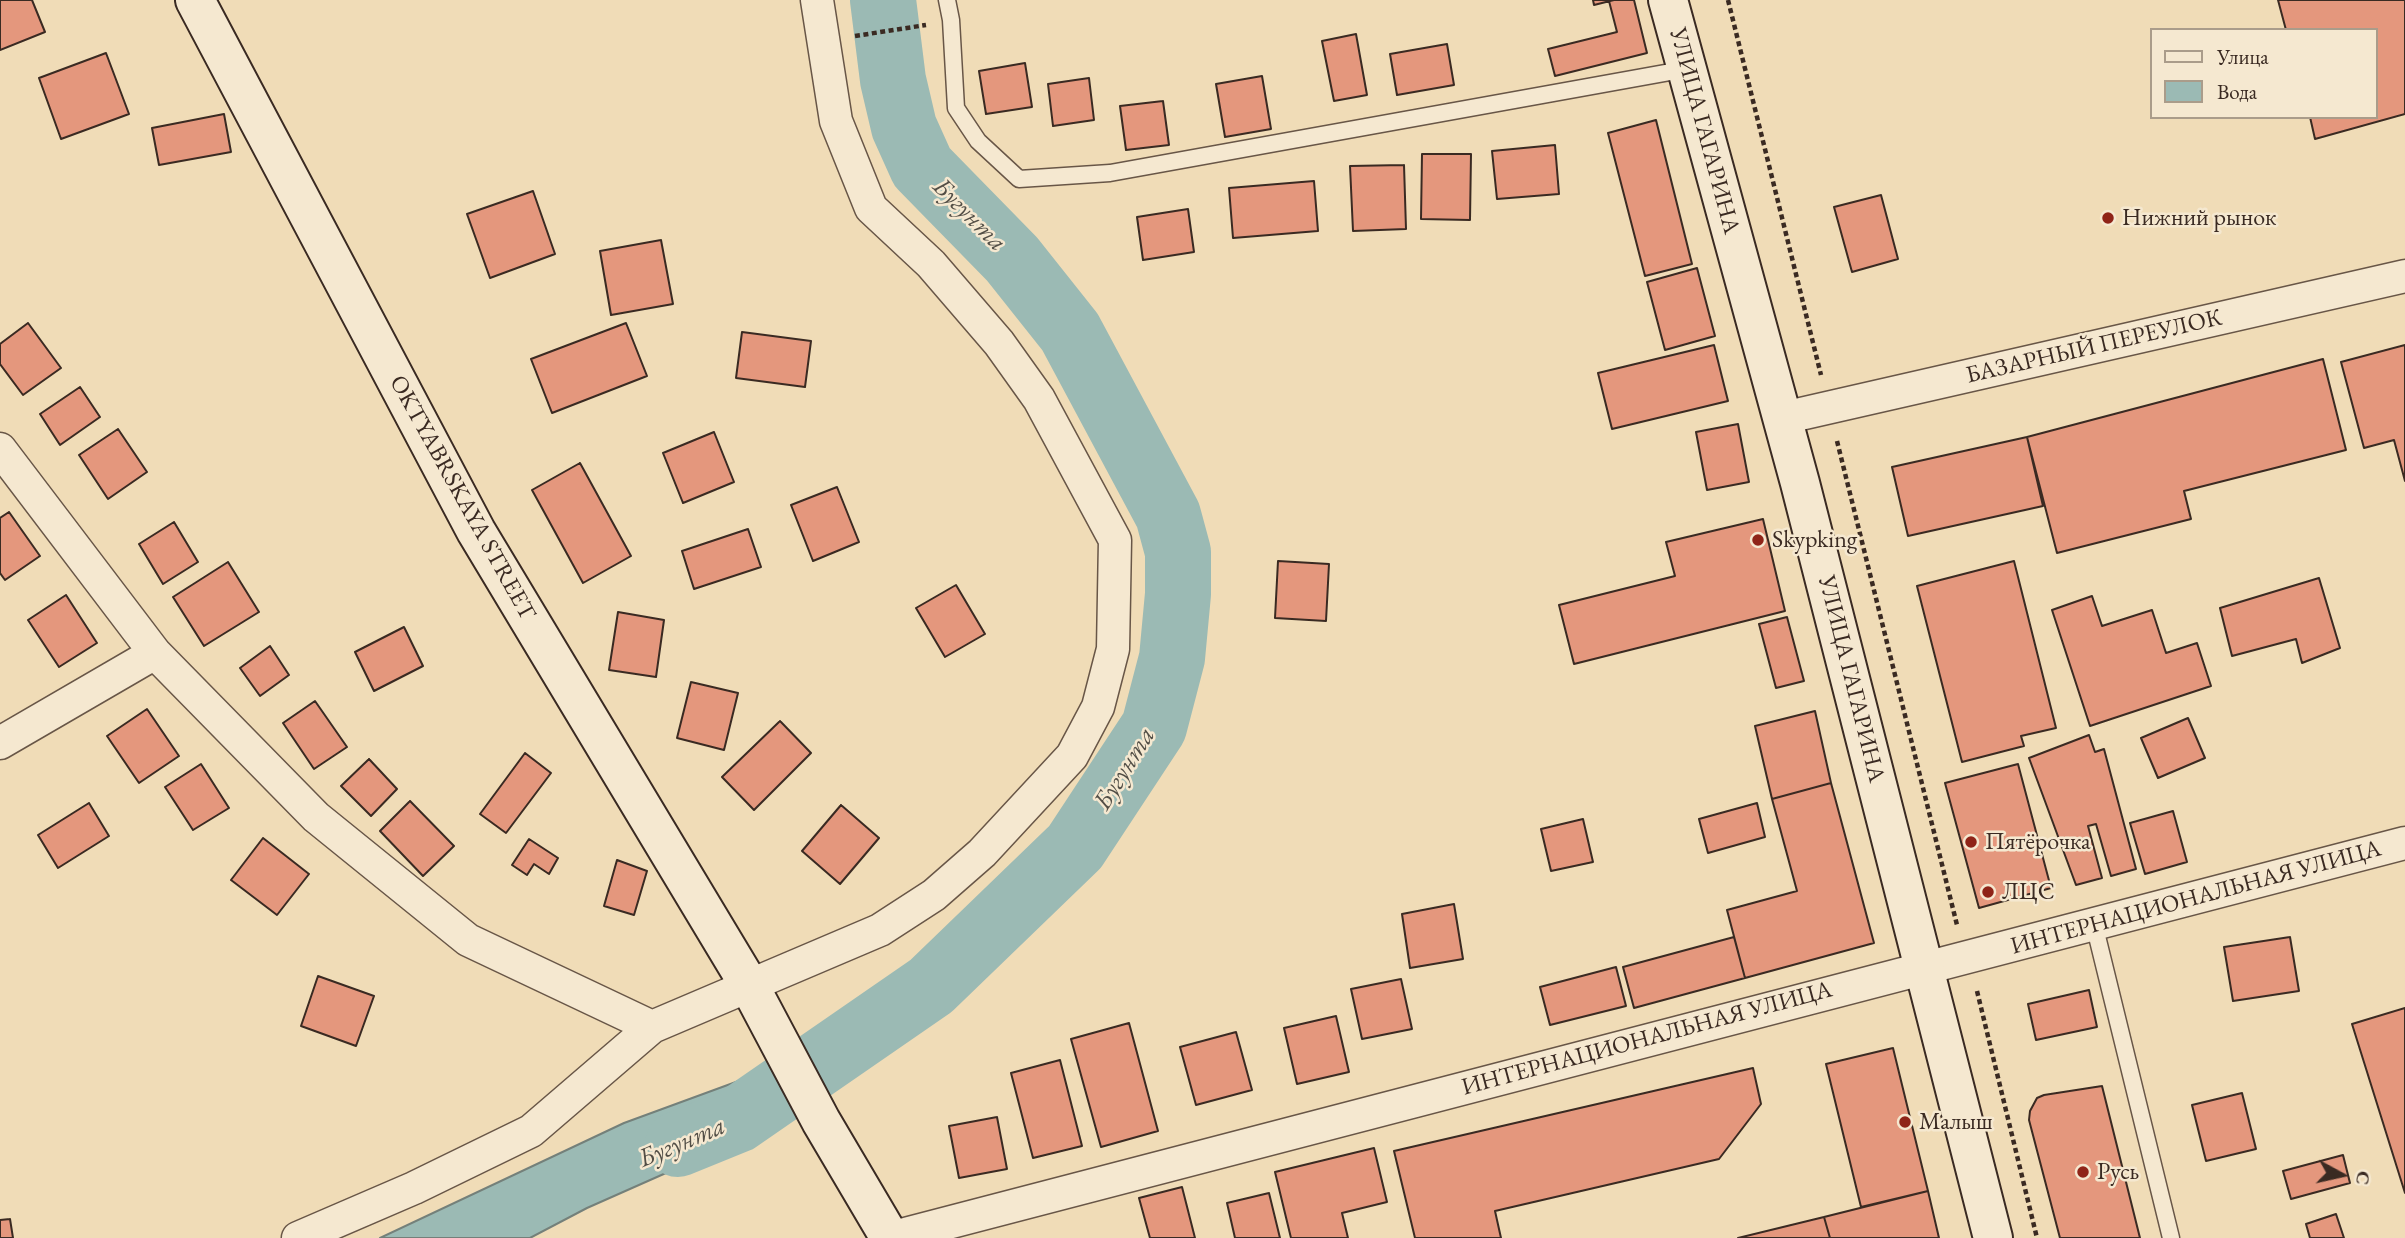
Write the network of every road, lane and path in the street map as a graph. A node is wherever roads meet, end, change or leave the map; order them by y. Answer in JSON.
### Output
{"nodes":[{"id":1,"x":195,"y":0,"type":"edge"},
{"id":2,"x":817,"y":0,"type":"edge"},
{"id":3,"x":947,"y":0,"type":"edge"},
{"id":4,"x":1668,"y":0,"type":"edge"},
{"id":5,"x":1728,"y":0,"type":"edge"},
{"id":6,"x":936,"y":23,"type":"dead end"},
{"id":7,"x":843,"y":38,"type":"dead end"},
{"id":8,"x":1687,"y":69,"type":"junction"},
{"id":9,"x":2405,"y":276,"type":"edge"},
{"id":10,"x":1829,"y":408,"type":"junction"},
{"id":11,"x":1783,"y":418,"type":"junction"},
{"id":12,"x":0,"y":449,"type":"edge"},
{"id":13,"x":155,"y":653,"type":"junction"},
{"id":14,"x":0,"y":743,"type":"edge"},
{"id":15,"x":2405,"y":844,"type":"edge"},
{"id":16,"x":2094,"y":924,"type":"junction"},
{"id":17,"x":1968,"y":957,"type":"junction"},
{"id":18,"x":1926,"y":967,"type":"junction"},
{"id":19,"x":757,"y":1001,"type":"junction"},
{"id":20,"x":652,"y":1027,"type":"junction"},
{"id":21,"x":298,"y":1238,"type":"edge"},
{"id":22,"x":890,"y":1238,"type":"edge"},
{"id":23,"x":1993,"y":1238,"type":"edge"},
{"id":24,"x":2037,"y":1238,"type":"edge"},
{"id":25,"x":2171,"y":1238,"type":"edge"}],
"edges":[{"from":1,"to":19,"type":"main road","name":"OKTYABRSKAYA STREET"},
{"from":2,"to":19,"type":"street"},
{"from":3,"to":8,"type":"lane"},
{"from":4,"to":8,"type":"main road","name":"УЛИЦА ГАГАРИНА"},
{"from":5,"to":10,"type":"path"},
{"from":6,"to":7,"type":"path"},
{"from":8,"to":11,"type":"main road","name":"УЛИЦА ГАГАРИНА"},
{"from":9,"to":10,"type":"street","name":"БАЗАРНЫЙ ПЕРЕУЛОК"},
{"from":10,"to":11,"type":"street","name":"БАЗАРНЫЙ ПЕРЕУЛОК"},
{"from":10,"to":17,"type":"path"},
{"from":11,"to":18,"type":"main road","name":"УЛИЦА ГАГАРИНА"},
{"from":12,"to":13,"type":"street"},
{"from":13,"to":14,"type":"street"},
{"from":13,"to":20,"type":"street"},
{"from":15,"to":16,"type":"street","name":"ИНТЕРНАЦИОНАЛЬНАЯ УЛИЦА"},
{"from":16,"to":17,"type":"street","name":"ИНТЕРНАЦИОНАЛЬНАЯ УЛИЦА"},
{"from":16,"to":25,"type":"lane"},
{"from":17,"to":18,"type":"street","name":"ИНТЕРНАЦИОНАЛЬНАЯ УЛИЦА"},
{"from":17,"to":24,"type":"path"},
{"from":18,"to":22,"type":"street","name":"ИНТЕРНАЦИОНАЛЬНАЯ УЛИЦА"},
{"from":18,"to":23,"type":"main road","name":"УЛИЦА ГАГАРИНА"},
{"from":19,"to":20,"type":"street"},
{"from":19,"to":22,"type":"main road","name":"OKTYABRSKAYA STREET"},
{"from":20,"to":21,"type":"street"}]}
